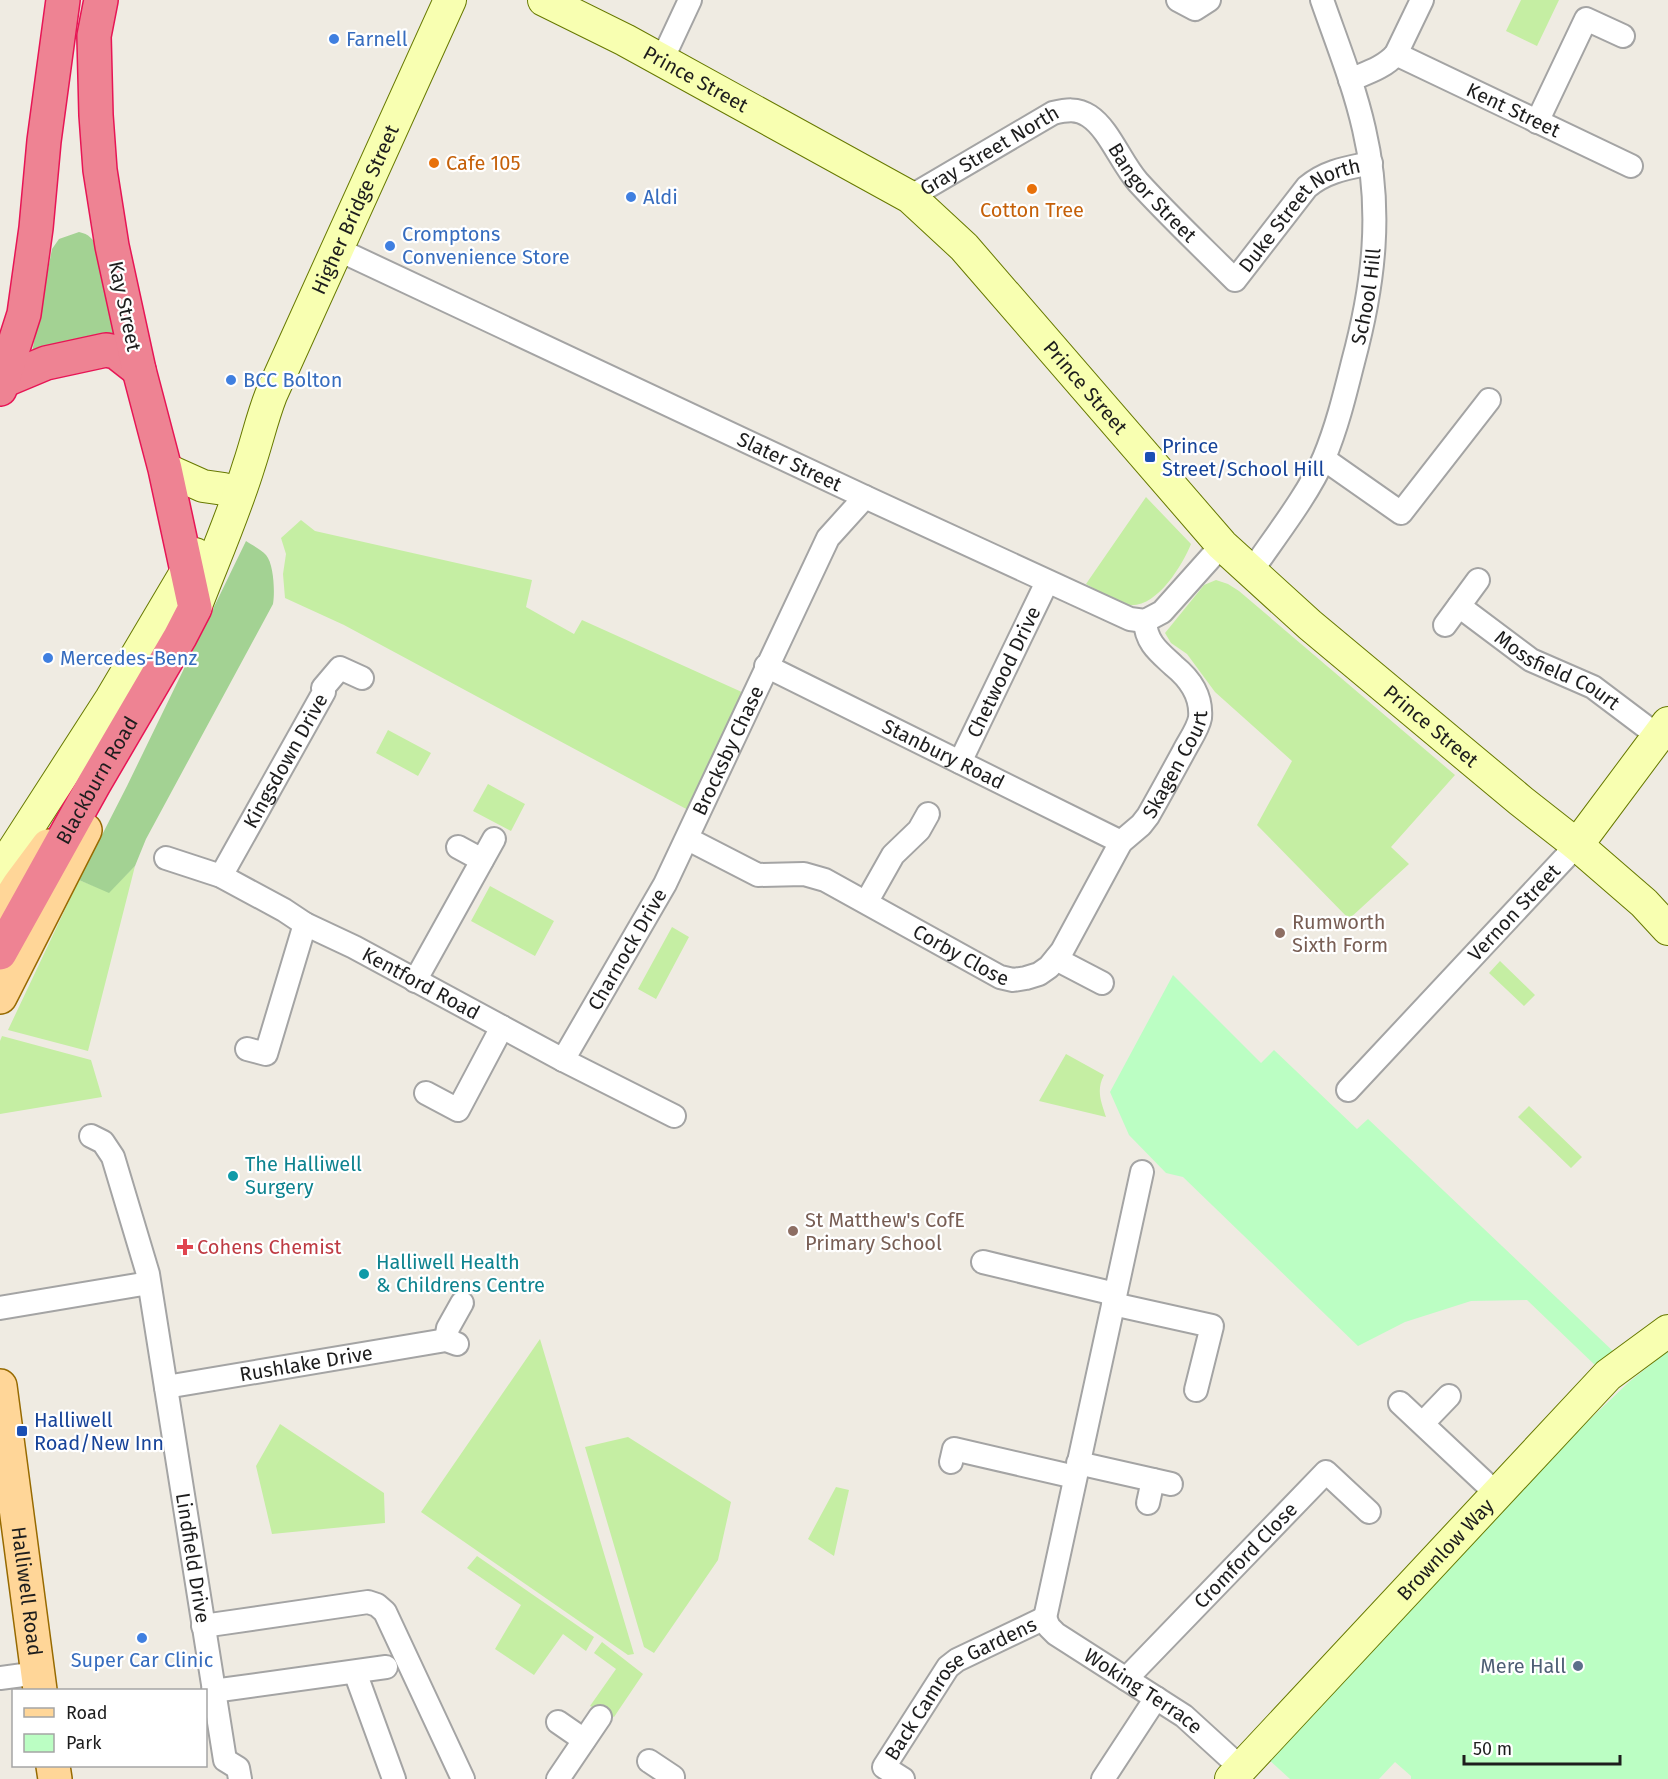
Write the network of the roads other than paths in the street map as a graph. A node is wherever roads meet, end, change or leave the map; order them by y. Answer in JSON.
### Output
{"nodes":[{"id":1,"x":63,"y":0,"type":"edge"},
{"id":2,"x":101,"y":0,"type":"edge"},
{"id":3,"x":450,"y":0,"type":"edge"},
{"id":4,"x":544,"y":0,"type":"edge"},
{"id":5,"x":690,"y":0,"type":"edge"},
{"id":6,"x":1178,"y":0,"type":"edge"},
{"id":7,"x":1209,"y":0,"type":"edge"},
{"id":8,"x":1322,"y":0,"type":"edge"},
{"id":9,"x":1422,"y":0,"type":"edge"},
{"id":10,"x":1623,"y":36,"type":"dead end"},
{"id":11,"x":1396,"y":54,"type":"junction"},
{"id":12,"x":662,"y":60,"type":"junction"},
{"id":13,"x":1350,"y":80,"type":"junction"},
{"id":14,"x":1069,"y":109,"type":"joint"},
{"id":15,"x":1538,"y":122,"type":"junction"},
{"id":16,"x":1371,"y":163,"type":"junction"},
{"id":17,"x":1631,"y":166,"type":"dead end"},
{"id":18,"x":910,"y":196,"type":"junction"},
{"id":19,"x":337,"y":249,"type":"junction"},
{"id":20,"x":1235,"y":280,"type":"joint"},
{"id":21,"x":139,"y":370,"type":"junction"},
{"id":22,"x":1,"y":385,"type":"edge"},
{"id":23,"x":1490,"y":399,"type":"dead end"},
{"id":24,"x":261,"y":419,"type":"junction"},
{"id":25,"x":1324,"y":459,"type":"junction"},
{"id":26,"x":165,"y":469,"type":"junction"},
{"id":27,"x":224,"y":489,"type":"junction"},
{"id":28,"x":865,"y":497,"type":"junction"},
{"id":29,"x":1221,"y":544,"type":"junction"},
{"id":30,"x":188,"y":569,"type":"junction"},
{"id":31,"x":1251,"y":572,"type":"junction"},
{"id":32,"x":1478,"y":580,"type":"dead end"},
{"id":33,"x":1047,"y":582,"type":"junction"},
{"id":34,"x":1459,"y":606,"type":"junction"},
{"id":35,"x":195,"y":608,"type":"junction"},
{"id":36,"x":1145,"y":621,"type":"junction"},
{"id":37,"x":1445,"y":625,"type":"dead end"},
{"id":38,"x":180,"y":637,"type":"junction"},
{"id":39,"x":766,"y":666,"type":"junction"},
{"id":40,"x":362,"y":678,"type":"dead end"},
{"id":41,"x":1663,"y":729,"type":"edge"},
{"id":42,"x":960,"y":762,"type":"junction"},
{"id":43,"x":94,"y":784,"type":"junction"},
{"id":44,"x":928,"y":814,"type":"dead end"},
{"id":45,"x":687,"y":839,"type":"junction"},
{"id":46,"x":494,"y":840,"type":"dead end"},
{"id":47,"x":1121,"y":842,"type":"junction"},
{"id":48,"x":1577,"y":845,"type":"junction"},
{"id":49,"x":458,"y":847,"type":"dead end"},
{"id":50,"x":166,"y":858,"type":"dead end"},
{"id":51,"x":482,"y":860,"type":"junction"},
{"id":52,"x":0,"y":872,"type":"edge"},
{"id":53,"x":221,"y":876,"type":"junction"},
{"id":54,"x":867,"y":902,"type":"junction"},
{"id":55,"x":0,"y":915,"type":"edge"},
{"id":56,"x":305,"y":924,"type":"junction"},
{"id":57,"x":1668,"y":929,"type":"edge"},
{"id":58,"x":0,"y":953,"type":"edge"},
{"id":59,"x":1056,"y":959,"type":"junction"},
{"id":60,"x":415,"y":981,"type":"junction"},
{"id":61,"x":1102,"y":983,"type":"dead end"},
{"id":62,"x":0,"y":997,"type":"edge"},
{"id":63,"x":502,"y":1027,"type":"junction"},
{"id":64,"x":247,"y":1048,"type":"dead end"},
{"id":65,"x":563,"y":1060,"type":"junction"},
{"id":66,"x":1348,"y":1090,"type":"dead end"},
{"id":67,"x":426,"y":1094,"type":"dead end"},
{"id":68,"x":674,"y":1116,"type":"dead end"},
{"id":69,"x":91,"y":1136,"type":"dead end"},
{"id":70,"x":1142,"y":1172,"type":"dead end"},
{"id":71,"x":983,"y":1262,"type":"dead end"},
{"id":72,"x":149,"y":1283,"type":"junction"},
{"id":73,"x":1114,"y":1299,"type":"junction"},
{"id":74,"x":462,"y":1303,"type":"dead end"},
{"id":75,"x":0,"y":1308,"type":"edge"},
{"id":76,"x":1668,"y":1331,"type":"edge"},
{"id":77,"x":0,"y":1386,"type":"edge"},
{"id":78,"x":166,"y":1387,"type":"junction"},
{"id":79,"x":1196,"y":1390,"type":"dead end"},
{"id":80,"x":1449,"y":1396,"type":"dead end"},
{"id":81,"x":1400,"y":1403,"type":"dead end"},
{"id":82,"x":1423,"y":1424,"type":"junction"},
{"id":83,"x":951,"y":1462,"type":"dead end"},
{"id":84,"x":1077,"y":1470,"type":"junction"},
{"id":85,"x":1497,"y":1494,"type":"junction"},
{"id":86,"x":1148,"y":1503,"type":"dead end"},
{"id":87,"x":1369,"y":1512,"type":"dead end"},
{"id":88,"x":1045,"y":1618,"type":"junction"},
{"id":89,"x":203,"y":1626,"type":"junction"},
{"id":90,"x":386,"y":1667,"type":"dead end"},
{"id":91,"x":355,"y":1672,"type":"junction"},
{"id":92,"x":0,"y":1678,"type":"edge"},
{"id":93,"x":1126,"y":1679,"type":"junction"},
{"id":94,"x":39,"y":1682,"type":"edge"},
{"id":95,"x":213,"y":1691,"type":"junction"},
{"id":96,"x":1156,"y":1698,"type":"junction"},
{"id":97,"x":600,"y":1717,"type":"dead end"},
{"id":98,"x":558,"y":1722,"type":"dead end"},
{"id":99,"x":584,"y":1740,"type":"junction"},
{"id":100,"x":1236,"y":1774,"type":"edge"},
{"id":101,"x":240,"y":1779,"type":"edge"},
{"id":102,"x":394,"y":1779,"type":"edge"},
{"id":103,"x":463,"y":1779,"type":"edge"},
{"id":104,"x":558,"y":1779,"type":"edge"},
{"id":105,"x":903,"y":1779,"type":"edge"},
{"id":106,"x":1103,"y":1779,"type":"edge"}],
"edges":[{"from":1,"to":22,"type":"highway"},
{"from":2,"to":21,"type":"highway","name":"Kay Street"},
{"from":3,"to":19,"type":"street","name":"Higher Bridge Street"},
{"from":4,"to":12,"type":"street","name":"Prince Street"},
{"from":5,"to":12,"type":"street"},
{"from":6,"to":7,"type":"street"},
{"from":8,"to":13,"type":"street","name":"School Hill"},
{"from":9,"to":11,"type":"street"},
{"from":10,"to":15,"type":"street"},
{"from":11,"to":13,"type":"street"},
{"from":11,"to":15,"type":"street","name":"Kent Street"},
{"from":12,"to":18,"type":"street","name":"Prince Street"},
{"from":13,"to":16,"type":"street","name":"School Hill"},
{"from":14,"to":18,"type":"street","name":"Gray Street North"},
{"from":14,"to":20,"type":"street","name":"Bangor Street"},
{"from":15,"to":17,"type":"street","name":"Kent Street"},
{"from":16,"to":20,"type":"street","name":"Duke Street North"},
{"from":16,"to":25,"type":"street","name":"School Hill"},
{"from":18,"to":29,"type":"street","name":"Prince Street"},
{"from":19,"to":24,"type":"street","name":"Higher Bridge Street"},
{"from":19,"to":28,"type":"street","name":"Slater Street"},
{"from":21,"to":22,"type":"highway"},
{"from":21,"to":26,"type":"highway","name":"Kay Street"},
{"from":23,"to":25,"type":"street"},
{"from":24,"to":27,"type":"street","name":"Higher Bridge Street"},
{"from":24,"to":35,"type":"street","name":"Higher Bridge Street"},
{"from":25,"to":31,"type":"street","name":"School Hill"},
{"from":26,"to":27,"type":"street"},
{"from":26,"to":30,"type":"highway","name":"Kay Street"},
{"from":27,"to":30,"type":"street","name":"Higher Bridge Street"},
{"from":28,"to":33,"type":"street","name":"Slater Street"},
{"from":28,"to":39,"type":"street","name":"Brocksby Chase"},
{"from":29,"to":31,"type":"street","name":"Prince Street"},
{"from":29,"to":36,"type":"street"},
{"from":30,"to":35,"type":"highway","name":"Kay Street"},
{"from":30,"to":52,"type":"street","name":"Blackburn Road"},
{"from":31,"to":48,"type":"street","name":"Prince Street"},
{"from":32,"to":34,"type":"street"},
{"from":33,"to":36,"type":"street","name":"Slater Street"},
{"from":33,"to":42,"type":"street","name":"Chetwood Drive"},
{"from":34,"to":37,"type":"street"},
{"from":34,"to":41,"type":"street","name":"Mossfield Court"},
{"from":35,"to":38,"type":"highway","name":"Blackburn Road"},
{"from":36,"to":47,"type":"street","name":"Skagen Court"},
{"from":38,"to":43,"type":"highway","name":"Blackburn Road"},
{"from":38,"to":62,"type":"main road"},
{"from":39,"to":42,"type":"street","name":"Stanbury Road"},
{"from":39,"to":45,"type":"street","name":"Brocksby Chase"},
{"from":40,"to":53,"type":"street","name":"Kingsdown Drive"},
{"from":41,"to":48,"type":"street","name":"Vernon Street"},
{"from":42,"to":47,"type":"street","name":"Stanbury Road"},
{"from":43,"to":55,"type":"main road"},
{"from":43,"to":58,"type":"highway","name":"Blackburn Road"},
{"from":44,"to":54,"type":"street"},
{"from":45,"to":54,"type":"street","name":"Brocksby Chase"},
{"from":45,"to":65,"type":"street","name":"Charnock Drive"},
{"from":46,"to":51,"type":"street"},
{"from":47,"to":59,"type":"street","name":"Corby Close"},
{"from":48,"to":57,"type":"street","name":"Prince Street"},
{"from":48,"to":66,"type":"street","name":"Vernon Street"},
{"from":49,"to":51,"type":"street"},
{"from":50,"to":53,"type":"street","name":"Kentford Road"},
{"from":51,"to":60,"type":"street"},
{"from":53,"to":56,"type":"street","name":"Kentford Road"},
{"from":54,"to":59,"type":"street","name":"Corby Close"},
{"from":56,"to":60,"type":"street","name":"Kentford Road"},
{"from":56,"to":64,"type":"street"},
{"from":59,"to":61,"type":"street"},
{"from":60,"to":63,"type":"street","name":"Kentford Road"},
{"from":63,"to":65,"type":"street","name":"Kentford Road"},
{"from":63,"to":67,"type":"street"},
{"from":65,"to":68,"type":"street","name":"Kentford Road"},
{"from":69,"to":72,"type":"street","name":"Lindfield Drive"},
{"from":70,"to":73,"type":"street"},
{"from":71,"to":73,"type":"street"},
{"from":72,"to":75,"type":"street"},
{"from":72,"to":78,"type":"street","name":"Lindfield Drive"},
{"from":73,"to":79,"type":"street"},
{"from":73,"to":84,"type":"street"},
{"from":74,"to":78,"type":"street","name":"Rushlake Drive"},
{"from":76,"to":85,"type":"street","name":"Brownlow Way"},
{"from":77,"to":94,"type":"main road","name":"Halliwell Road"},
{"from":78,"to":89,"type":"street","name":"Lindfield Drive"},
{"from":80,"to":82,"type":"street"},
{"from":81,"to":82,"type":"street"},
{"from":82,"to":85,"type":"street"},
{"from":83,"to":84,"type":"street"},
{"from":84,"to":86,"type":"street"},
{"from":84,"to":88,"type":"street"},
{"from":85,"to":100,"type":"street","name":"Brownlow Way"},
{"from":87,"to":93,"type":"street","name":"Cromford Close"},
{"from":88,"to":93,"type":"street","name":"Woking Terrace"},
{"from":88,"to":105,"type":"street","name":"Back Camrose Gardens"},
{"from":89,"to":95,"type":"street"},
{"from":89,"to":103,"type":"street","name":"Lindfield Drive"},
{"from":90,"to":91,"type":"street"},
{"from":91,"to":95,"type":"street"},
{"from":91,"to":102,"type":"street"},
{"from":92,"to":94,"type":"street"},
{"from":93,"to":96,"type":"street","name":"Woking Terrace"},
{"from":95,"to":101,"type":"street"},
{"from":96,"to":100,"type":"street","name":"Woking Terrace"},
{"from":96,"to":106,"type":"street"},
{"from":97,"to":99,"type":"street"},
{"from":98,"to":99,"type":"street"},
{"from":99,"to":104,"type":"street"}]}
